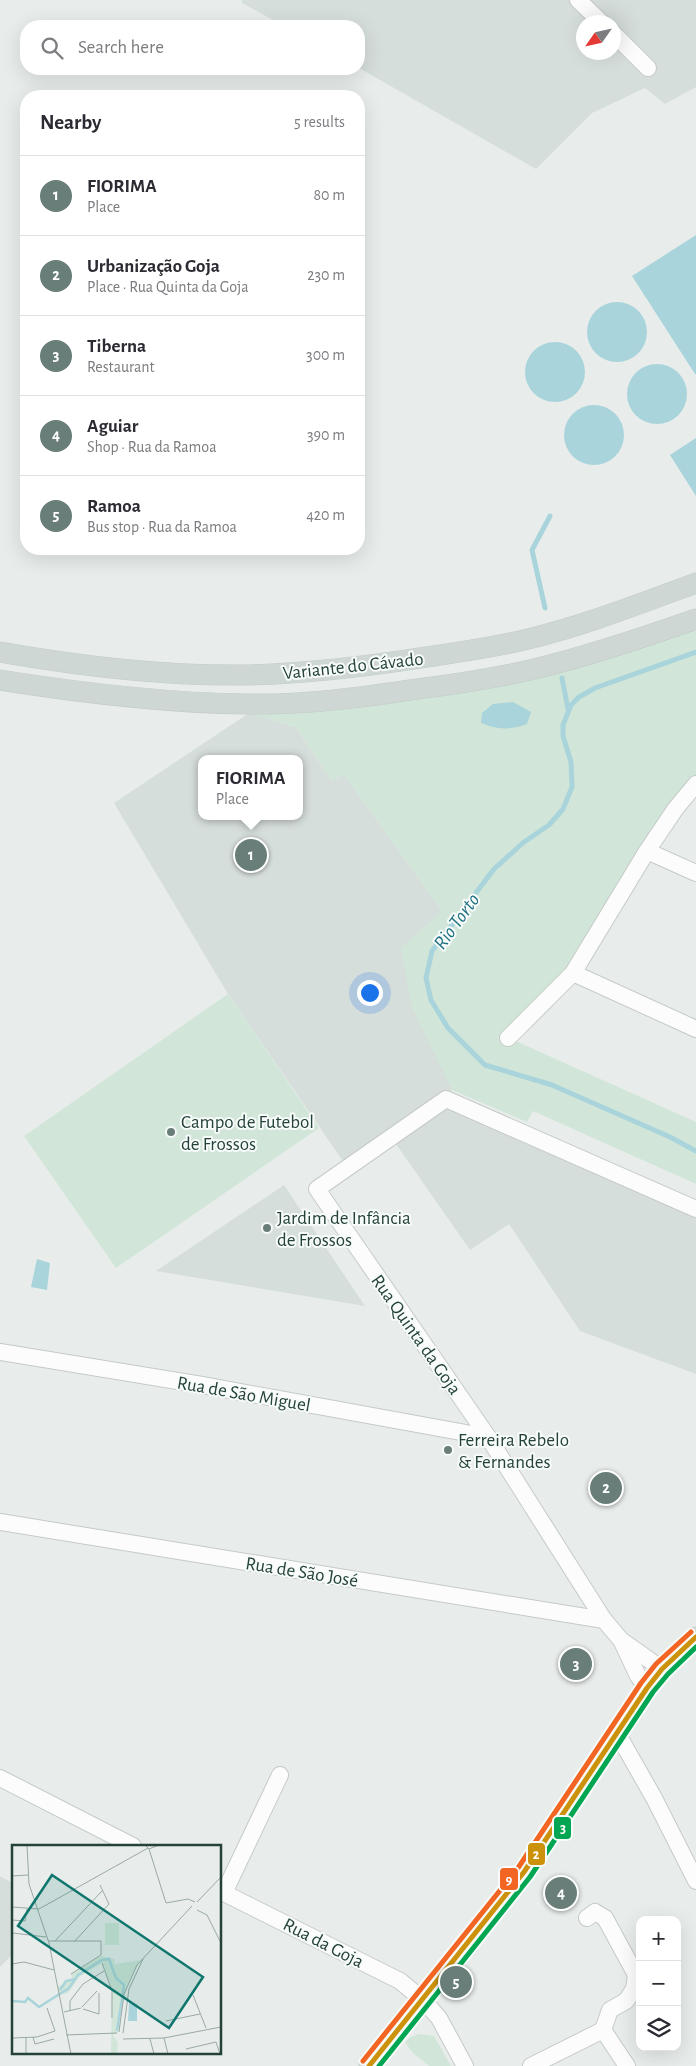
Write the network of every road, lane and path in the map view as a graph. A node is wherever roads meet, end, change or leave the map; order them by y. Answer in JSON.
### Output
{"nodes":[{"id":1,"x":578,"y":0,"type":"edge"},
{"id":2,"x":594,"y":15,"type":"edge"},
{"id":3,"x":621,"y":41,"type":"edge"},
{"id":4,"x":648,"y":68,"type":"dead end"},
{"id":5,"x":696,"y":583,"type":"edge"},
{"id":6,"x":696,"y":619,"type":"edge"},
{"id":7,"x":0,"y":652,"type":"edge"},
{"id":8,"x":0,"y":680,"type":"edge"},
{"id":9,"x":696,"y":784,"type":"edge"},
{"id":10,"x":647,"y":852,"type":"junction"},
{"id":11,"x":696,"y":873,"type":"edge"},
{"id":12,"x":573,"y":974,"type":"junction"},
{"id":13,"x":696,"y":1029,"type":"edge"},
{"id":14,"x":508,"y":1038,"type":"dead end"},
{"id":15,"x":696,"y":1210,"type":"edge"},
{"id":16,"x":0,"y":1352,"type":"edge"},
{"id":17,"x":488,"y":1437,"type":"junction"},
{"id":18,"x":0,"y":1522,"type":"edge"},
{"id":19,"x":604,"y":1620,"type":"junction"},
{"id":20,"x":696,"y":1638,"type":"edge"},
{"id":21,"x":621,"y":1640,"type":"junction"},
{"id":22,"x":662,"y":1669,"type":"junction"},
{"id":23,"x":647,"y":1688,"type":"junction"},
{"id":24,"x":617,"y":1733,"type":"junction"},
{"id":25,"x":605,"y":1751,"type":"junction"},
{"id":26,"x":637,"y":1771,"type":"junction"},
{"id":27,"x":280,"y":1775,"type":"dead end"},
{"id":28,"x":0,"y":1778,"type":"edge"},
{"id":29,"x":131,"y":1845,"type":"edge"},
{"id":30,"x":696,"y":1881,"type":"edge"},
{"id":31,"x":222,"y":1892,"type":"edge"},
{"id":32,"x":587,"y":1918,"type":"dead end"},
{"id":33,"x":424,"y":2000,"type":"junction"},
{"id":34,"x":603,"y":2030,"type":"junction"},
{"id":35,"x":369,"y":2066,"type":"edge"},
{"id":36,"x":464,"y":2066,"type":"edge"},
{"id":37,"x":531,"y":2066,"type":"edge"},
{"id":38,"x":627,"y":2066,"type":"edge"}],
"edges":[{"from":1,"to":2,"type":"street"},
{"from":3,"to":4,"type":"street"},
{"from":5,"to":7,"type":"main road","name":"Variante do Cávado"},
{"from":6,"to":8,"type":"main road","name":"Variante do Cávado"},
{"from":9,"to":10,"type":"street"},
{"from":10,"to":11,"type":"street"},
{"from":10,"to":12,"type":"street"},
{"from":12,"to":13,"type":"street"},
{"from":12,"to":14,"type":"street"},
{"from":15,"to":17,"type":"street","name":"Rua Quinta da Goja"},
{"from":16,"to":17,"type":"street","name":"Rua de São Miguel"},
{"from":17,"to":19,"type":"street","name":"Rua Quinta da Goja"},
{"from":18,"to":19,"type":"street","name":"Rua de São José"},
{"from":19,"to":21,"type":"street","name":"Rua Quinta da Goja"},
{"from":20,"to":22,"type":"main road"},
{"from":21,"to":22,"type":"street","name":"Rua Quinta da Goja"},
{"from":21,"to":23,"type":"street","name":"Rua Quinta da Goja"},
{"from":22,"to":23,"type":"main road"},
{"from":23,"to":24,"type":"main road"},
{"from":24,"to":25,"type":"main road"},
{"from":24,"to":26,"type":"street"},
{"from":25,"to":26,"type":"street"},
{"from":25,"to":33,"type":"main road"},
{"from":26,"to":30,"type":"street"},
{"from":27,"to":31,"type":"street"},
{"from":28,"to":29,"type":"street"},
{"from":31,"to":33,"type":"street","name":"Rua da Goja"},
{"from":32,"to":34,"type":"street"},
{"from":33,"to":35,"type":"main road"},
{"from":33,"to":36,"type":"street","name":"Rua da Goja"},
{"from":34,"to":37,"type":"street"},
{"from":34,"to":38,"type":"street"}]}
